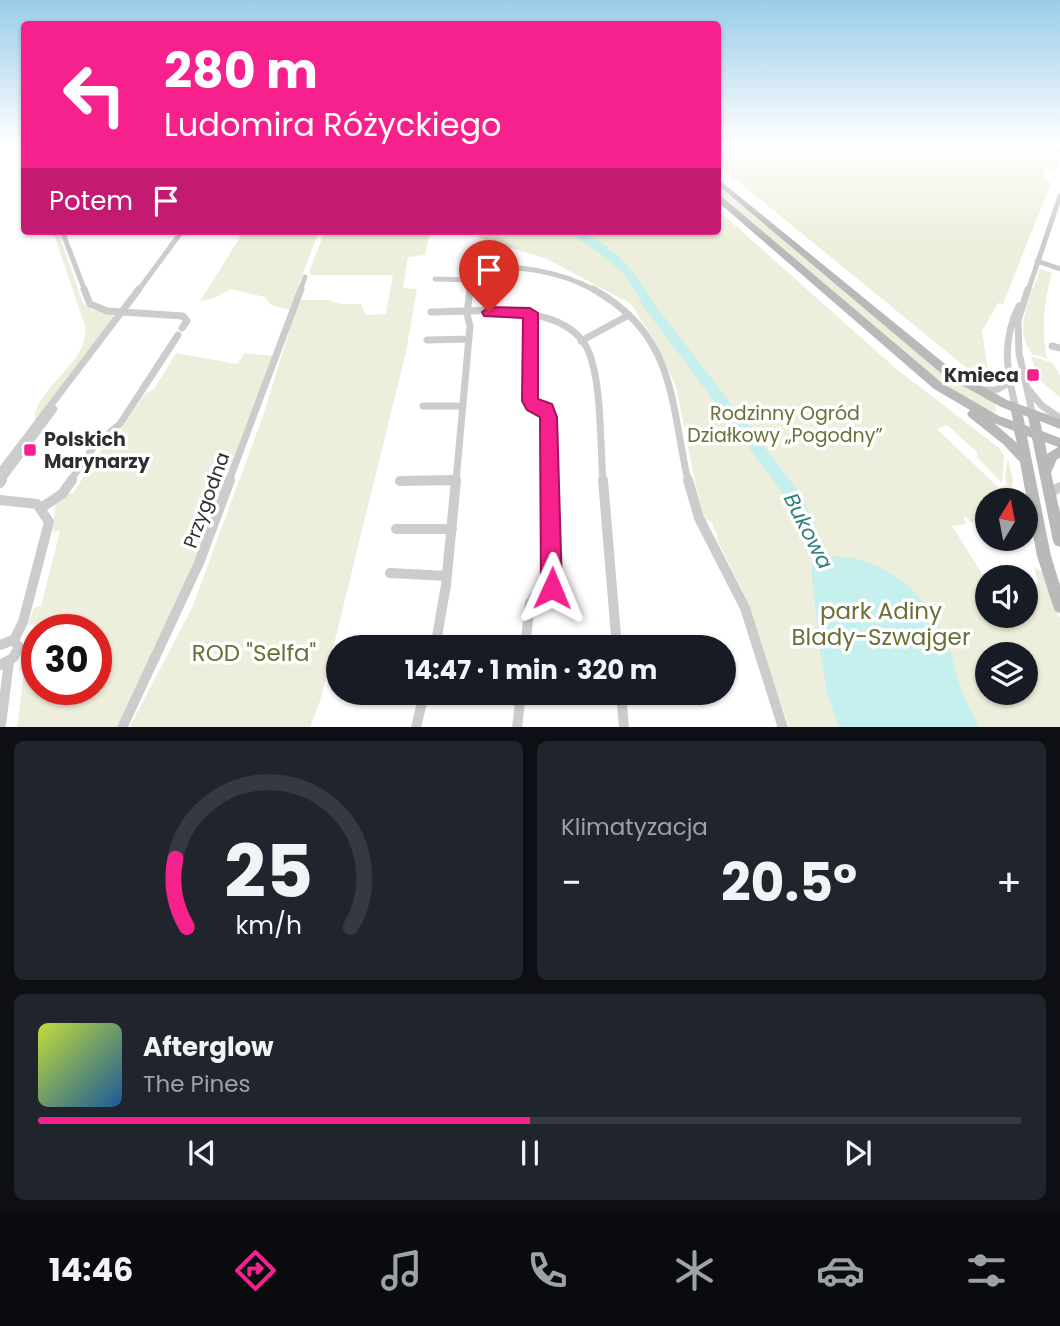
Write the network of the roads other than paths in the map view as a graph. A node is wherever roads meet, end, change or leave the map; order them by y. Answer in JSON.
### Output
{"nodes":[{"id":1,"x":721,"y":184,"type":"edge"},
{"id":2,"x":1060,"y":196,"type":"edge"},
{"id":3,"x":721,"y":201,"type":"edge"},
{"id":4,"x":63,"y":235,"type":"edge"},
{"id":5,"x":179,"y":235,"type":"edge"},
{"id":6,"x":1037,"y":261,"type":"junction"},
{"id":7,"x":1060,"y":269,"type":"edge"},
{"id":8,"x":305,"y":277,"type":"dead end"},
{"id":9,"x":435,"y":279,"type":"dead end"},
{"id":10,"x":470,"y":280,"type":"junction"},
{"id":11,"x":1026,"y":293,"type":"junction"},
{"id":12,"x":122,"y":312,"type":"junction"},
{"id":13,"x":430,"y":312,"type":"dead end"},
{"id":14,"x":467,"y":312,"type":"junction"},
{"id":15,"x":530,"y":313,"type":"junction"},
{"id":16,"x":629,"y":315,"type":"junction"},
{"id":17,"x":427,"y":340,"type":"dead end"},
{"id":18,"x":469,"y":340,"type":"junction"},
{"id":19,"x":581,"y":341,"type":"junction"},
{"id":20,"x":927,"y":377,"type":"junction"},
{"id":21,"x":1009,"y":378,"type":"junction"},
{"id":22,"x":964,"y":383,"type":"junction"},
{"id":23,"x":1026,"y":383,"type":"junction"},
{"id":24,"x":67,"y":387,"type":"junction"},
{"id":25,"x":423,"y":406,"type":"dead end"},
{"id":26,"x":463,"y":406,"type":"junction"},
{"id":27,"x":1016,"y":409,"type":"junction"},
{"id":28,"x":1033,"y":416,"type":"junction"},
{"id":29,"x":1060,"y":418,"type":"edge"},
{"id":30,"x":1060,"y":424,"type":"edge"},
{"id":31,"x":1020,"y":429,"type":"junction"},
{"id":32,"x":1038,"y":436,"type":"junction"},
{"id":33,"x":1060,"y":443,"type":"edge"},
{"id":34,"x":1060,"y":452,"type":"edge"},
{"id":35,"x":1027,"y":466,"type":"junction"},
{"id":36,"x":0,"y":472,"type":"edge"},
{"id":37,"x":1046,"y":476,"type":"junction"},
{"id":38,"x":456,"y":480,"type":"junction"},
{"id":39,"x":400,"y":481,"type":"dead end"},
{"id":40,"x":0,"y":483,"type":"edge"},
{"id":41,"x":1055,"y":490,"type":"edge"},
{"id":42,"x":0,"y":500,"type":"edge"},
{"id":43,"x":41,"y":508,"type":"junction"},
{"id":44,"x":396,"y":529,"type":"dead end"},
{"id":45,"x":452,"y":529,"type":"junction"},
{"id":46,"x":1060,"y":541,"type":"edge"},
{"id":47,"x":390,"y":573,"type":"dead end"},
{"id":48,"x":447,"y":576,"type":"junction"},
{"id":49,"x":1060,"y":606,"type":"edge"},
{"id":50,"x":437,"y":635,"type":"edge"},
{"id":51,"x":526,"y":635,"type":"edge"},
{"id":52,"x":616,"y":635,"type":"edge"},
{"id":53,"x":14,"y":640,"type":"junction"},
{"id":54,"x":0,"y":645,"type":"edge"},
{"id":55,"x":4,"y":663,"type":"edge"},
{"id":56,"x":421,"y":705,"type":"edge"},
{"id":57,"x":520,"y":705,"type":"edge"},
{"id":58,"x":622,"y":705,"type":"edge"},
{"id":59,"x":1,"y":724,"type":"edge"},
{"id":60,"x":122,"y":727,"type":"edge"},
{"id":61,"x":416,"y":727,"type":"edge"},
{"id":62,"x":517,"y":727,"type":"edge"},
{"id":63,"x":624,"y":727,"type":"edge"},
{"id":64,"x":783,"y":727,"type":"edge"}],
"edges":[{"from":1,"to":22,"type":"main road"},
{"from":2,"to":6,"type":"street"},
{"from":3,"to":20,"type":"main road"},
{"from":4,"to":12,"type":"street"},
{"from":5,"to":12,"type":"street"},
{"from":6,"to":7,"type":"street"},
{"from":6,"to":11,"type":"street"},
{"from":8,"to":60,"type":"street","name":"Przygodna"},
{"from":9,"to":10,"type":"street"},
{"from":10,"to":14,"type":"street"},
{"from":10,"to":16,"type":"street"},
{"from":11,"to":21,"type":"street"},
{"from":11,"to":23,"type":"street"},
{"from":12,"to":24,"type":"street"},
{"from":12,"to":43,"type":"street"},
{"from":13,"to":14,"type":"street"},
{"from":14,"to":15,"type":"street"},
{"from":14,"to":18,"type":"street"},
{"from":15,"to":19,"type":"street"},
{"from":15,"to":51,"type":"street"},
{"from":16,"to":19,"type":"street"},
{"from":16,"to":64,"type":"street"},
{"from":17,"to":18,"type":"street"},
{"from":18,"to":26,"type":"street"},
{"from":19,"to":52,"type":"street"},
{"from":20,"to":31,"type":"main road"},
{"from":20,"to":35,"type":"main road"},
{"from":21,"to":22,"type":"street"},
{"from":21,"to":27,"type":"street"},
{"from":22,"to":27,"type":"main road"},
{"from":23,"to":28,"type":"street"},
{"from":23,"to":29,"type":"street"},
{"from":24,"to":36,"type":"street"},
{"from":24,"to":40,"type":"street"},
{"from":25,"to":26,"type":"street"},
{"from":26,"to":38,"type":"street"},
{"from":27,"to":28,"type":"main road"},
{"from":27,"to":31,"type":"main road"},
{"from":28,"to":30,"type":"main road"},
{"from":28,"to":32,"type":"main road"},
{"from":31,"to":32,"type":"main road"},
{"from":31,"to":35,"type":"main road"},
{"from":32,"to":33,"type":"main road"},
{"from":32,"to":37,"type":"main road"},
{"from":34,"to":37,"type":"main road"},
{"from":35,"to":49,"type":"main road"},
{"from":37,"to":41,"type":"main road"},
{"from":38,"to":39,"type":"street"},
{"from":38,"to":45,"type":"street"},
{"from":41,"to":46,"type":"main road"},
{"from":42,"to":43,"type":"street"},
{"from":43,"to":53,"type":"street"},
{"from":44,"to":45,"type":"street"},
{"from":45,"to":48,"type":"street"},
{"from":47,"to":48,"type":"street"},
{"from":48,"to":50,"type":"street"},
{"from":53,"to":54,"type":"street"},
{"from":53,"to":55,"type":"street"},
{"from":55,"to":59,"type":"street"},
{"from":56,"to":61,"type":"street"},
{"from":57,"to":62,"type":"street"},
{"from":58,"to":63,"type":"street"}]}
